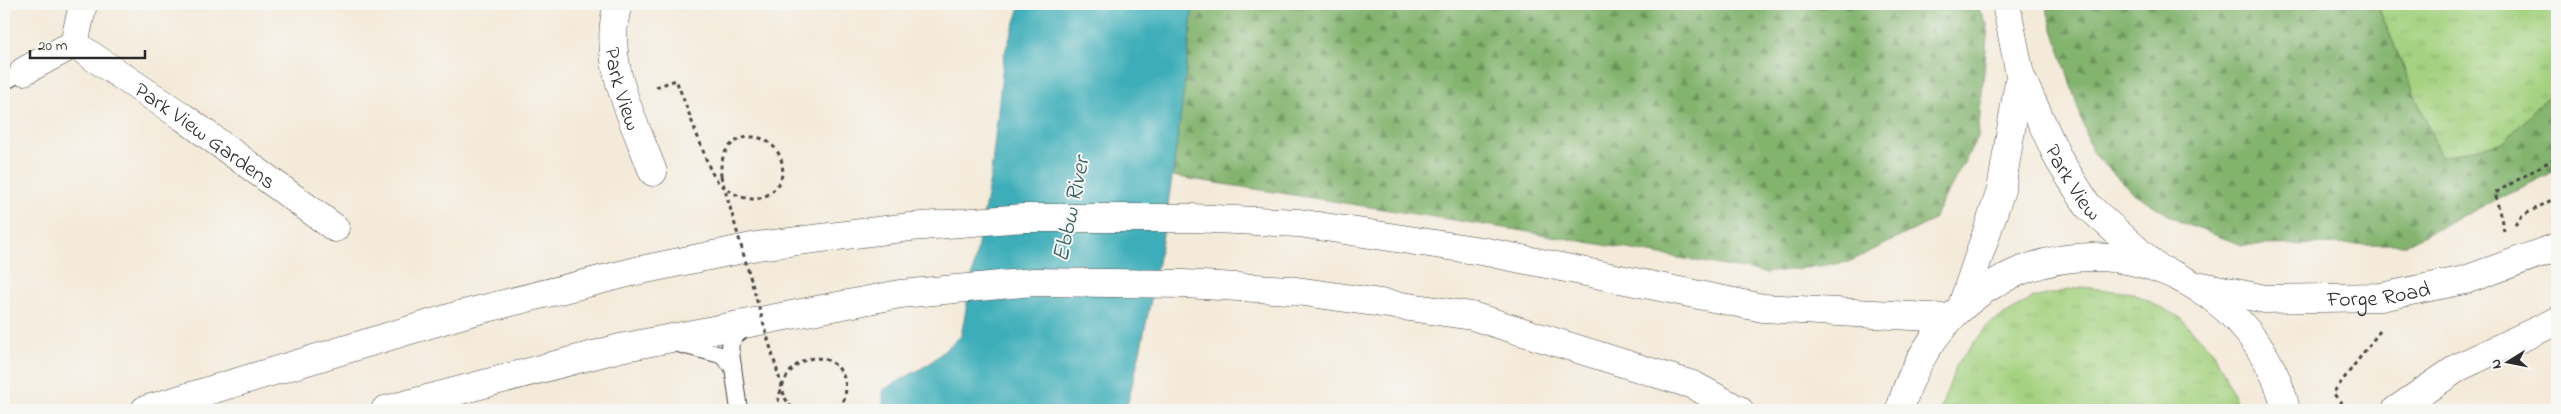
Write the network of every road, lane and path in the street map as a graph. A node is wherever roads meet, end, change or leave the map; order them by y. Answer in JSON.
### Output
{"nodes":[{"id":1,"x":83,"y":4,"type":"edge"},
{"id":2,"x":618,"y":4,"type":"edge"},
{"id":3,"x":2006,"y":4,"type":"edge"},
{"id":4,"x":74,"y":44,"type":"junction"},
{"id":5,"x":2020,"y":75,"type":"junction"},
{"id":6,"x":14,"y":77,"type":"edge"},
{"id":7,"x":653,"y":88,"type":"dead end"},
{"id":8,"x":2557,"y":157,"type":"edge"},
{"id":9,"x":653,"y":172,"type":"dead end"},
{"id":10,"x":2557,"y":197,"type":"edge"},
{"id":11,"x":335,"y":228,"type":"dead end"},
{"id":12,"x":2557,"y":247,"type":"edge"},
{"id":13,"x":2157,"y":268,"type":"junction"},
{"id":14,"x":2194,"y":284,"type":"junction"},
{"id":15,"x":1955,"y":312,"type":"junction"},
{"id":16,"x":2557,"y":322,"type":"edge"},
{"id":17,"x":751,"y":323,"type":"junction"},
{"id":18,"x":661,"y":340,"type":"junction"},
{"id":19,"x":733,"y":367,"type":"junction"},
{"id":20,"x":145,"y":410,"type":"edge"},
{"id":21,"x":385,"y":410,"type":"edge"},
{"id":22,"x":739,"y":410,"type":"edge"},
{"id":23,"x":777,"y":410,"type":"edge"},
{"id":24,"x":793,"y":410,"type":"edge"},
{"id":25,"x":840,"y":410,"type":"edge"},
{"id":26,"x":1739,"y":410,"type":"edge"},
{"id":27,"x":1900,"y":410,"type":"edge"},
{"id":28,"x":2286,"y":410,"type":"edge"},
{"id":29,"x":2396,"y":410,"type":"edge"}],
"edges":[{"from":1,"to":4,"type":"main road"},
{"from":2,"to":9,"type":"main road","name":"Park View"},
{"from":3,"to":5,"type":"main road","name":"Park View"},
{"from":4,"to":6,"type":"main road"},
{"from":4,"to":11,"type":"main road","name":"Park View Gardens"},
{"from":5,"to":13,"type":"main road","name":"Park View"},
{"from":5,"to":15,"type":"main road","name":"Park View"},
{"from":7,"to":24,"type":"path","bridge":true},
{"from":8,"to":10,"type":"path"},
{"from":12,"to":14,"type":"main road","name":"Forge Road"},
{"from":13,"to":14,"type":"main road"},
{"from":13,"to":15,"type":"main road"},
{"from":14,"to":28,"type":"main road"},
{"from":15,"to":20,"type":"main road"},
{"from":15,"to":27,"type":"main road"},
{"from":16,"to":29,"type":"main road"},
{"from":17,"to":18,"type":"main road"},
{"from":17,"to":19,"type":"lane"},
{"from":17,"to":26,"type":"main road"},
{"from":18,"to":19,"type":"lane"},
{"from":18,"to":21,"type":"main road"},
{"from":19,"to":22,"type":"lane"},
{"from":23,"to":25,"type":"path"}]}
